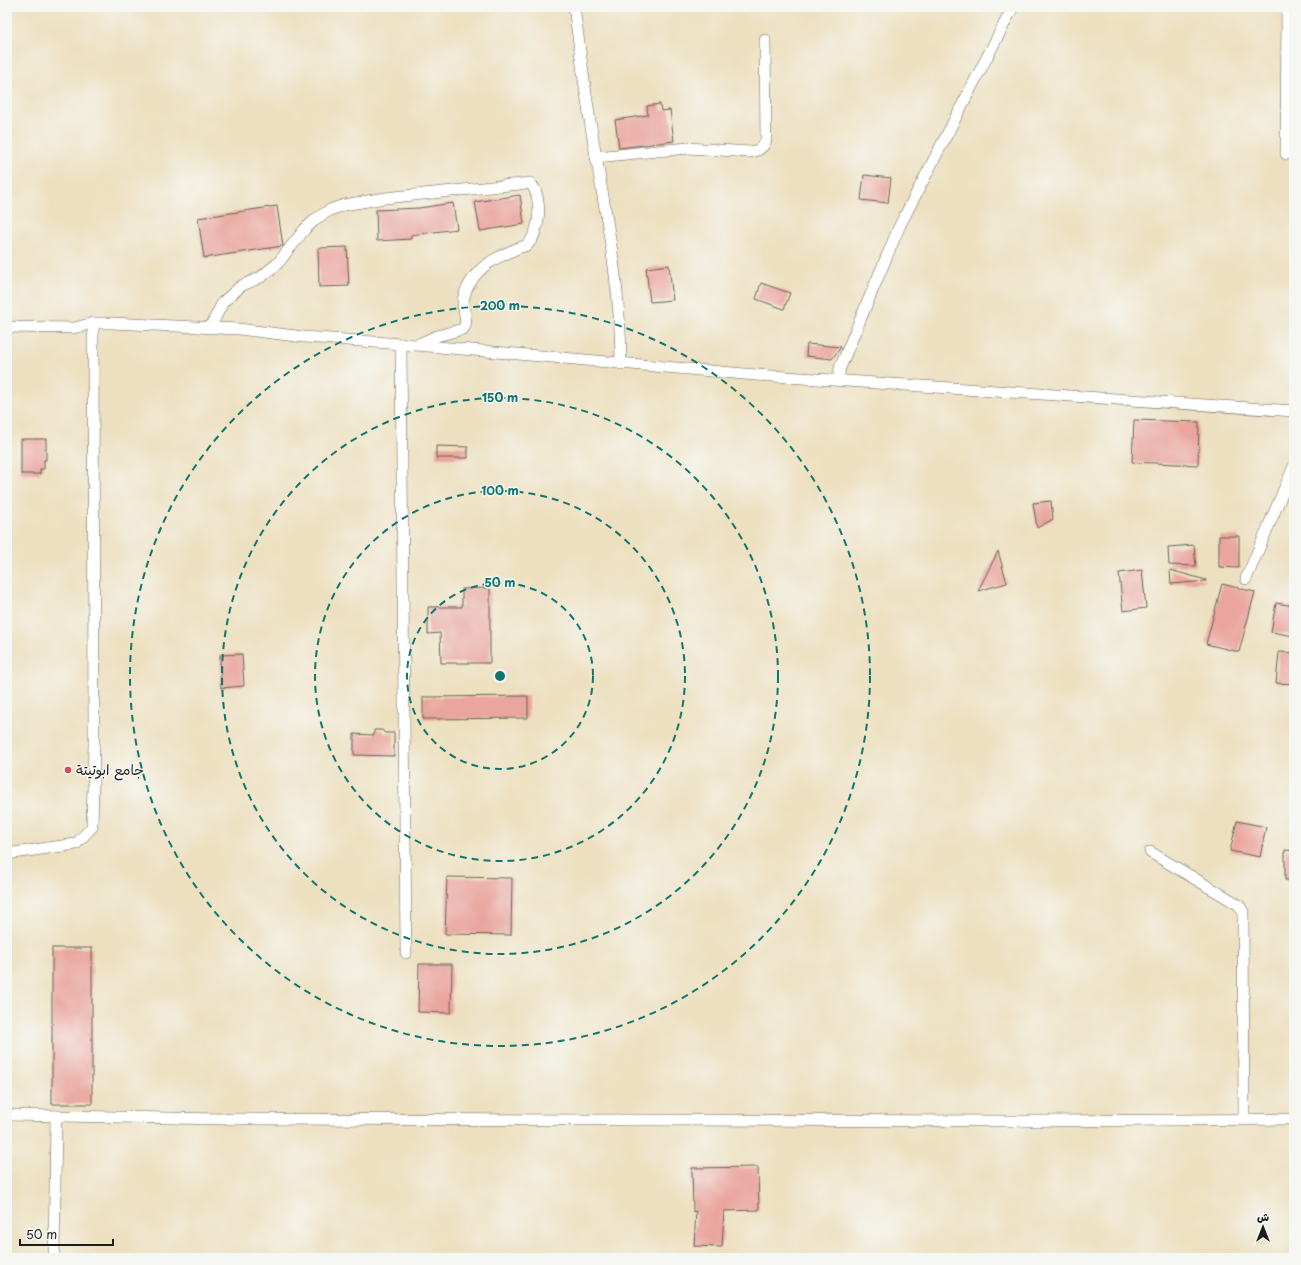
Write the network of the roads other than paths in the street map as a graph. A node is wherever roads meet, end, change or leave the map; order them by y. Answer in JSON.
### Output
{"nodes":[{"id":1,"x":574,"y":7,"type":"edge"},
{"id":2,"x":1013,"y":7,"type":"edge"},
{"id":3,"x":1287,"y":7,"type":"edge"},
{"id":4,"x":765,"y":40,"type":"dead end"},
{"id":5,"x":1286,"y":154,"type":"dead end"},
{"id":6,"x":596,"y":157,"type":"junction"},
{"id":7,"x":93,"y":323,"type":"junction"},
{"id":8,"x":7,"y":327,"type":"edge"},
{"id":9,"x":210,"y":328,"type":"junction"},
{"id":10,"x":401,"y":344,"type":"junction"},
{"id":11,"x":416,"y":345,"type":"junction"},
{"id":12,"x":621,"y":364,"type":"junction"},
{"id":13,"x":838,"y":380,"type":"junction"},
{"id":14,"x":1294,"y":411,"type":"edge"},
{"id":15,"x":1294,"y":466,"type":"edge"},
{"id":16,"x":1246,"y":579,"type":"dead end"},
{"id":17,"x":1150,"y":852,"type":"dead end"},
{"id":18,"x":7,"y":854,"type":"edge"},
{"id":19,"x":406,"y":953,"type":"dead end"},
{"id":20,"x":7,"y":1115,"type":"edge"},
{"id":21,"x":56,"y":1116,"type":"junction"},
{"id":22,"x":1244,"y":1119,"type":"junction"},
{"id":23,"x":1294,"y":1119,"type":"edge"},
{"id":24,"x":54,"y":1258,"type":"edge"}],
"edges":[{"from":1,"to":6,"type":"street"},
{"from":2,"to":13,"type":"street"},
{"from":3,"to":5,"type":"street"},
{"from":4,"to":6,"type":"street"},
{"from":6,"to":12,"type":"street"},
{"from":7,"to":8,"type":"street"},
{"from":7,"to":9,"type":"street"},
{"from":7,"to":18,"type":"street"},
{"from":9,"to":10,"type":"street"},
{"from":9,"to":11,"type":"street"},
{"from":10,"to":11,"type":"street"},
{"from":10,"to":19,"type":"street"},
{"from":11,"to":12,"type":"street"},
{"from":12,"to":13,"type":"street"},
{"from":13,"to":14,"type":"street"},
{"from":15,"to":16,"type":"street"},
{"from":17,"to":22,"type":"street"},
{"from":20,"to":21,"type":"street"},
{"from":21,"to":22,"type":"street"},
{"from":21,"to":24,"type":"street"},
{"from":22,"to":23,"type":"street"}]}
